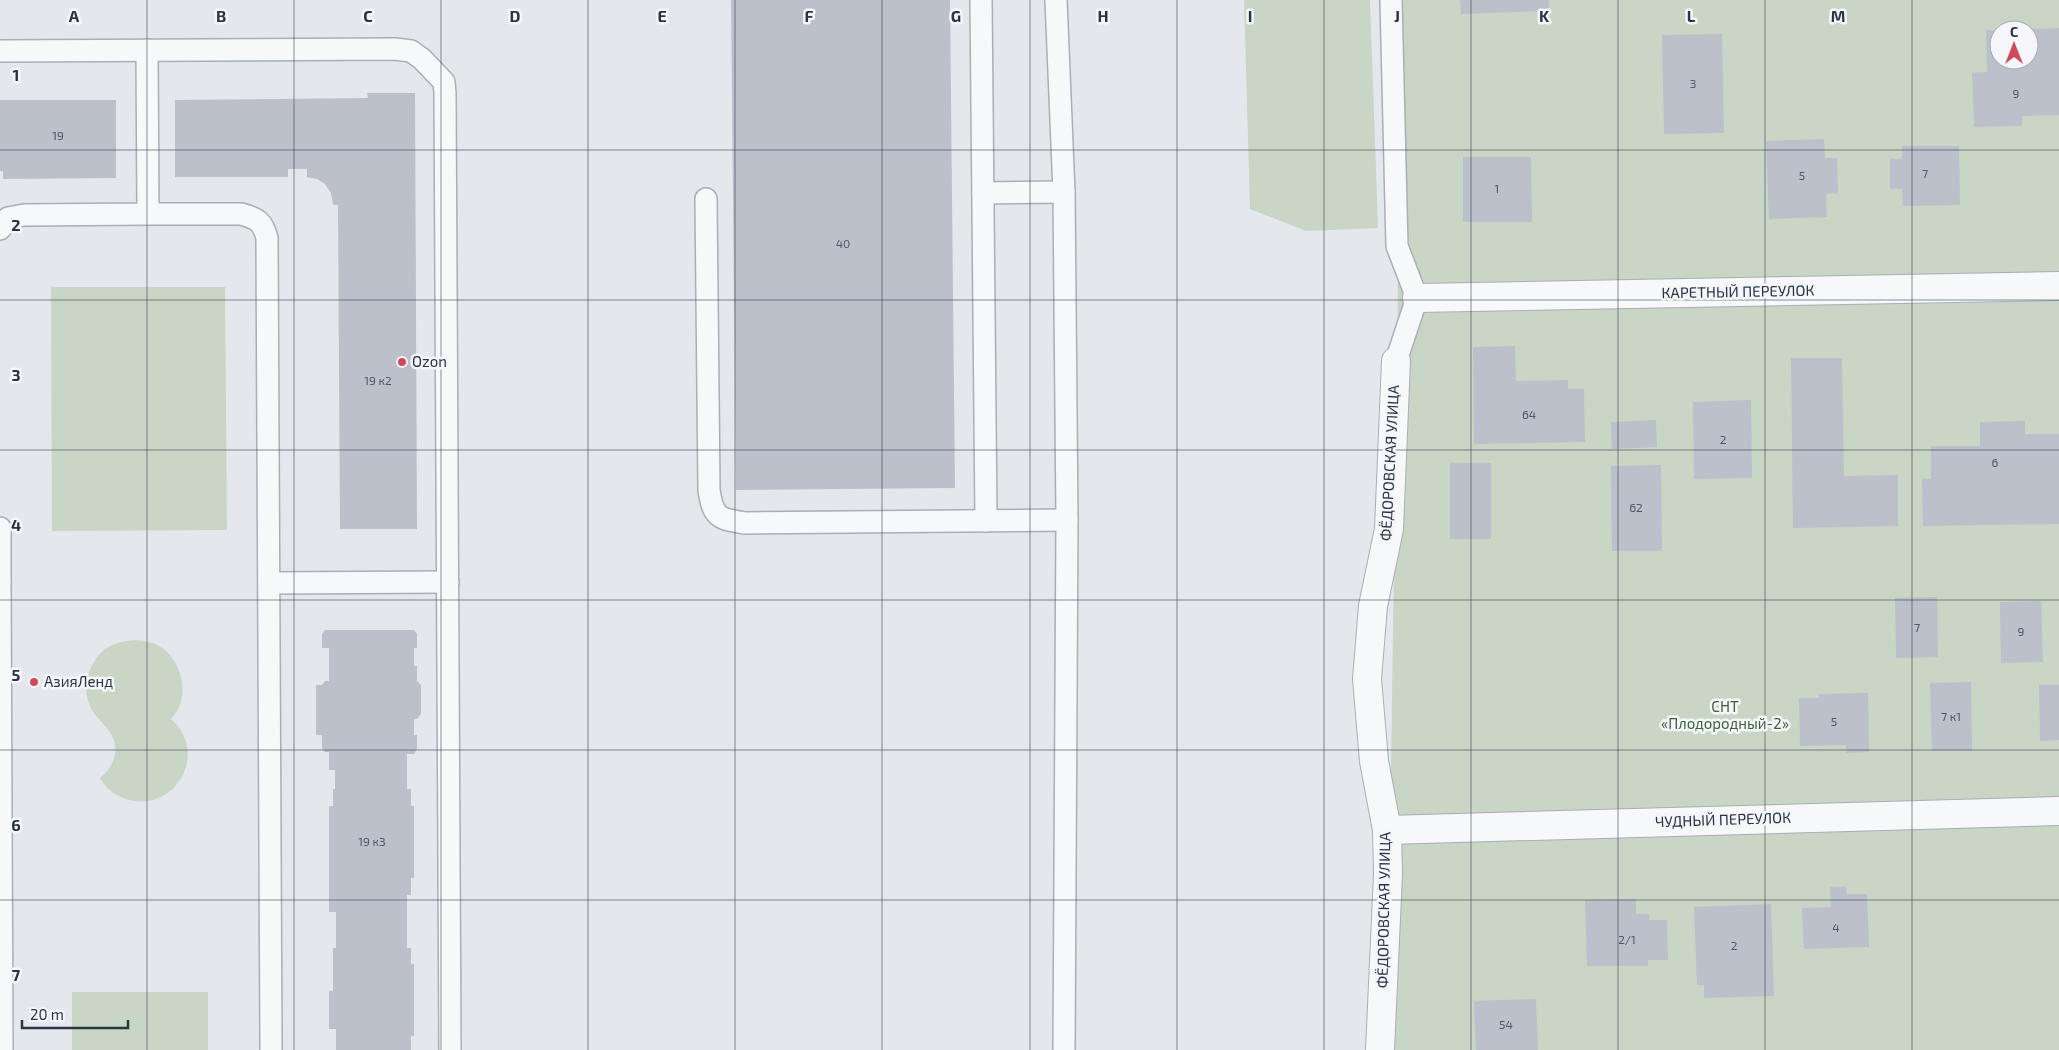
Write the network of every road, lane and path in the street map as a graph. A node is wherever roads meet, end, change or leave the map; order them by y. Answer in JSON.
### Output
{"nodes":[{"id":1,"x":981,"y":0,"type":"edge"},
{"id":2,"x":1056,"y":0,"type":"edge"},
{"id":3,"x":1391,"y":0,"type":"edge"},
{"id":4,"x":148,"y":50,"type":"junction"},
{"id":5,"x":0,"y":51,"type":"edge"},
{"id":6,"x":1064,"y":192,"type":"junction"},
{"id":7,"x":983,"y":193,"type":"junction"},
{"id":8,"x":706,"y":199,"type":"dead end"},
{"id":9,"x":148,"y":214,"type":"junction"},
{"id":10,"x":0,"y":229,"type":"edge"},
{"id":11,"x":2059,"y":286,"type":"edge"},
{"id":12,"x":1417,"y":298,"type":"junction"},
{"id":13,"x":1396,"y":361,"type":"joint"},
{"id":14,"x":1067,"y":520,"type":"junction"},
{"id":15,"x":986,"y":521,"type":"junction"},
{"id":16,"x":0,"y":528,"type":"edge"},
{"id":17,"x":0,"y":582,"type":"edge"},
{"id":18,"x":448,"y":582,"type":"junction"},
{"id":19,"x":269,"y":583,"type":"junction"},
{"id":20,"x":2059,"y":811,"type":"edge"},
{"id":21,"x":1387,"y":830,"type":"junction"},
{"id":22,"x":2,"y":1050,"type":"edge"},
{"id":23,"x":271,"y":1050,"type":"edge"},
{"id":24,"x":450,"y":1050,"type":"edge"},
{"id":25,"x":1064,"y":1050,"type":"edge"},
{"id":26,"x":1380,"y":1050,"type":"edge"}],
"edges":[{"from":1,"to":7,"type":"lane"},
{"from":2,"to":6,"type":"lane"},
{"from":3,"to":12,"type":"lane"},
{"from":4,"to":5,"type":"lane"},
{"from":4,"to":9,"type":"lane"},
{"from":4,"to":18,"type":"lane"},
{"from":6,"to":7,"type":"lane"},
{"from":6,"to":14,"type":"lane"},
{"from":7,"to":15,"type":"lane"},
{"from":8,"to":15,"type":"lane"},
{"from":9,"to":10,"type":"lane"},
{"from":9,"to":19,"type":"lane"},
{"from":11,"to":12,"type":"street","name":"КАРЕТНЫЙ ПЕРЕУЛОК"},
{"from":12,"to":13,"type":"lane","name":"ФЁДОРОВСКАЯ УЛИЦА"},
{"from":13,"to":21,"type":"street","name":"ФЁДОРОВСКАЯ УЛИЦА"},
{"from":14,"to":15,"type":"lane"},
{"from":14,"to":25,"type":"lane"},
{"from":16,"to":17,"type":"lane"},
{"from":17,"to":22,"type":"lane"},
{"from":18,"to":19,"type":"lane"},
{"from":18,"to":24,"type":"lane"},
{"from":19,"to":23,"type":"lane"},
{"from":20,"to":21,"type":"street","name":"ЧУДНЫЙ ПЕРЕУЛОК"},
{"from":21,"to":26,"type":"street","name":"ФЁДОРОВСКАЯ УЛИЦА"}]}
